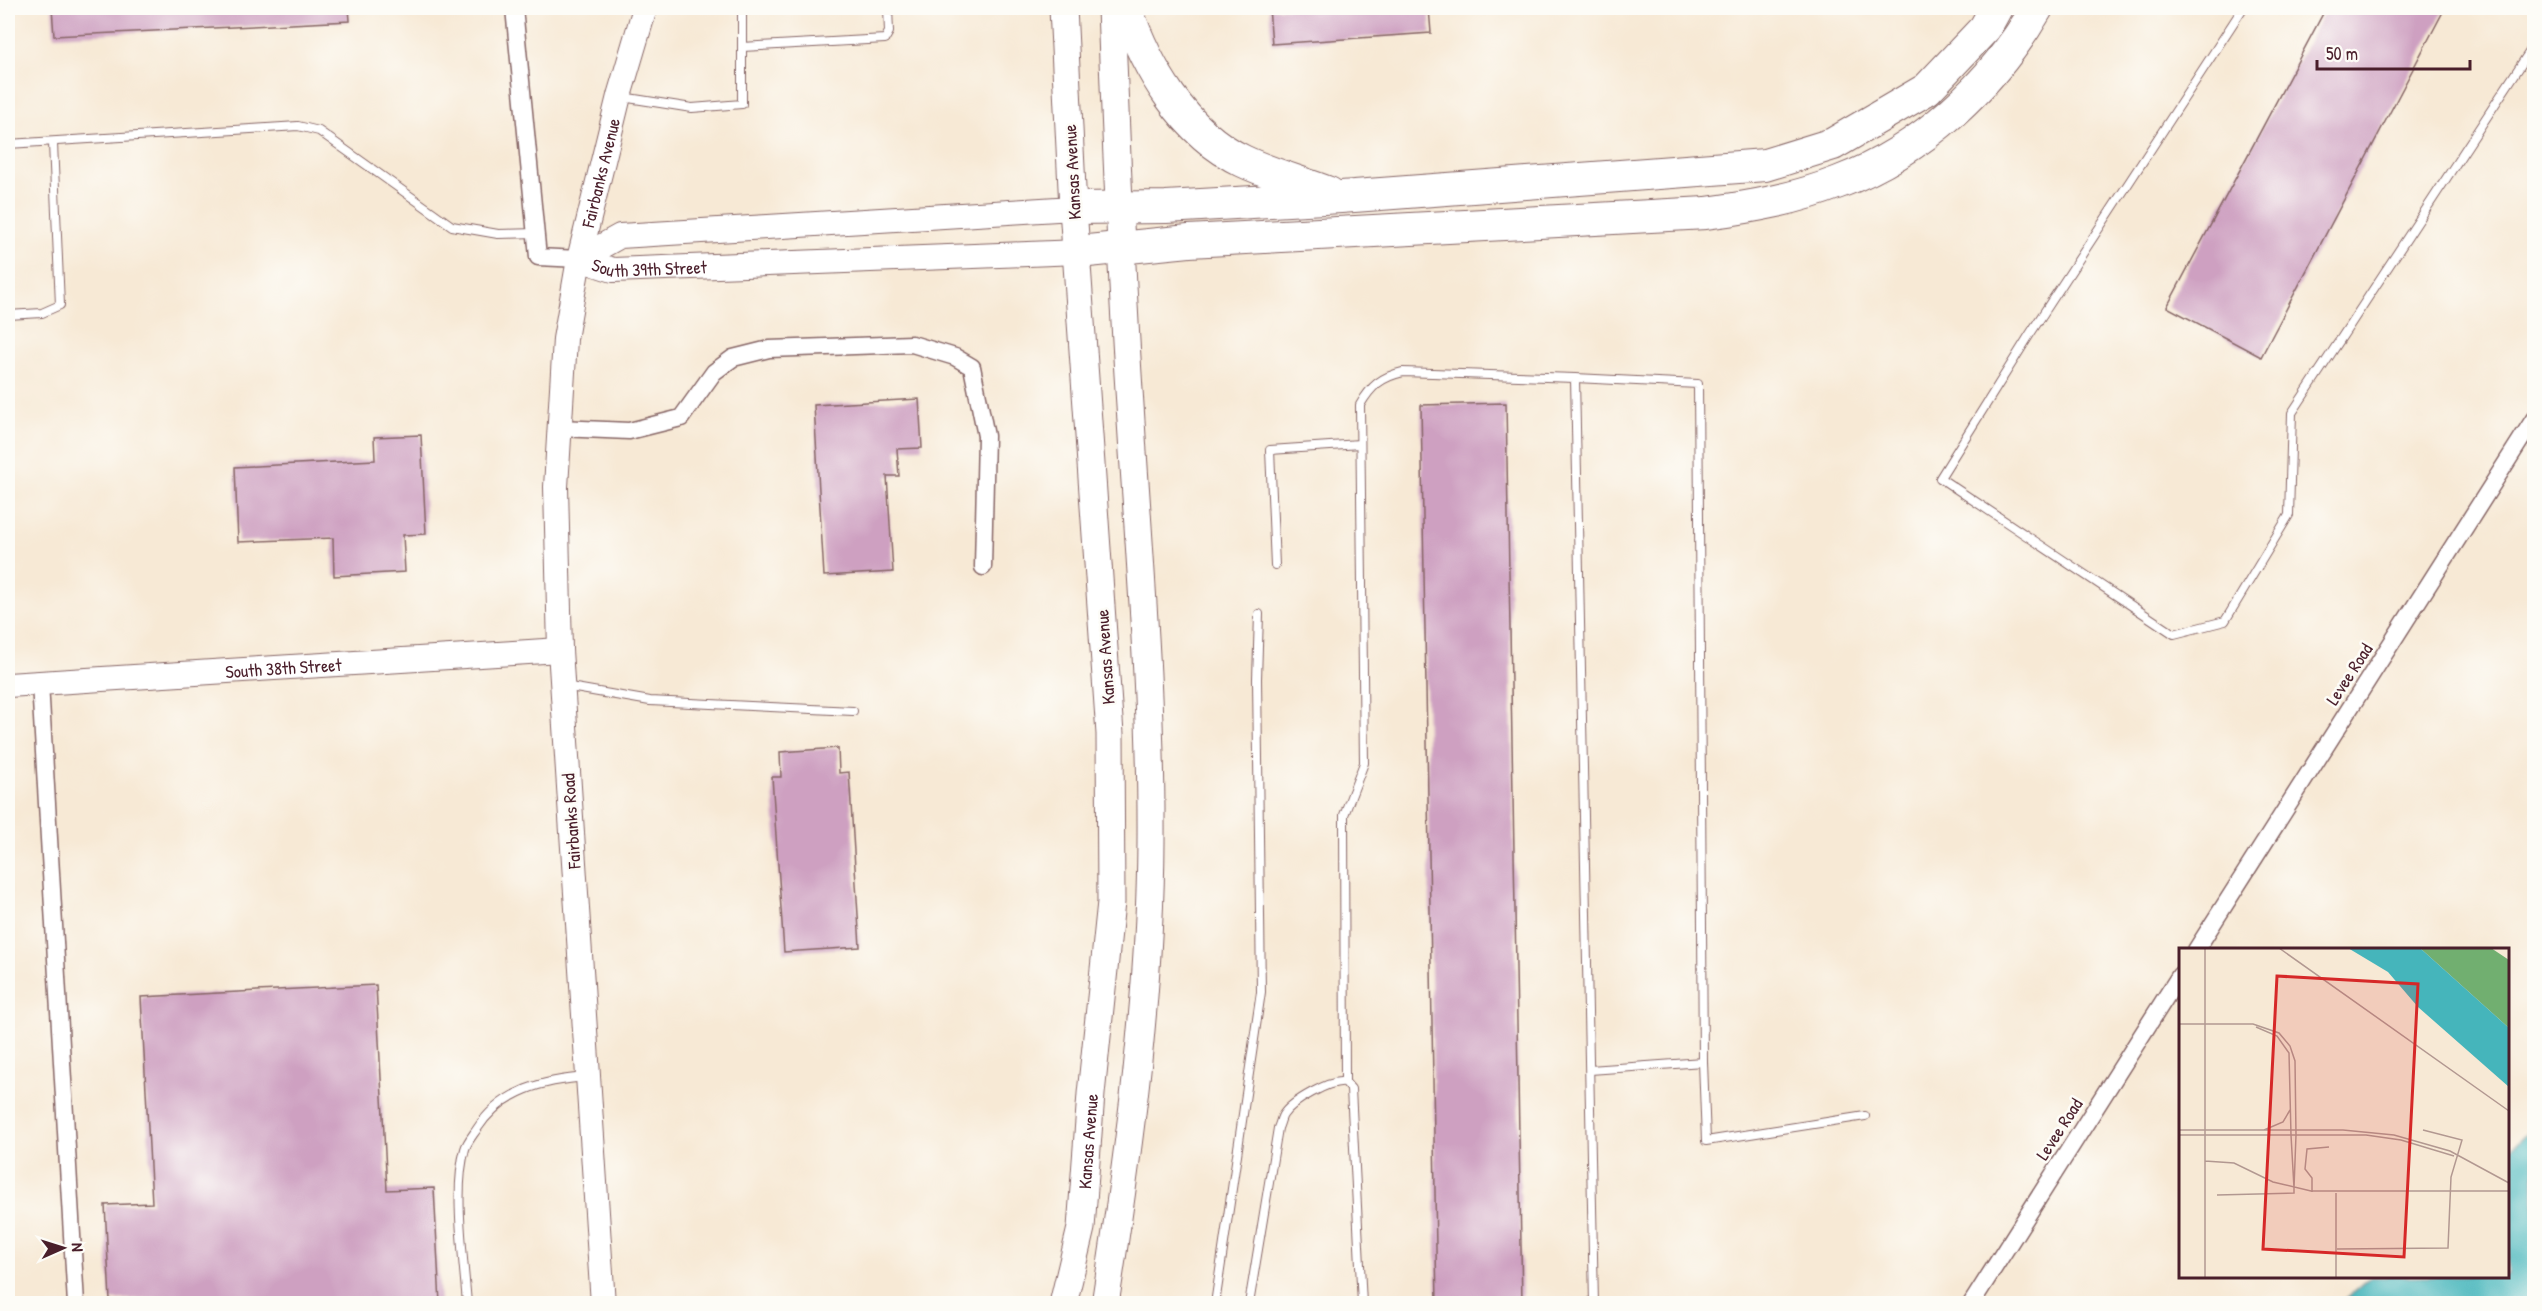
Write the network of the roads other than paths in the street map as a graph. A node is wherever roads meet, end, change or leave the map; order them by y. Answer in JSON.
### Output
{"nodes":[{"id":1,"x":514,"y":8,"type":"edge"},
{"id":2,"x":645,"y":8,"type":"edge"},
{"id":3,"x":742,"y":8,"type":"edge"},
{"id":4,"x":888,"y":8,"type":"edge"},
{"id":5,"x":1063,"y":8,"type":"edge"},
{"id":6,"x":1110,"y":8,"type":"edge"},
{"id":7,"x":1126,"y":8,"type":"edge"},
{"id":8,"x":1996,"y":8,"type":"edge"},
{"id":9,"x":2037,"y":8,"type":"edge"},
{"id":10,"x":2243,"y":8,"type":"edge"},
{"id":11,"x":2535,"y":45,"type":"edge"},
{"id":12,"x":742,"y":48,"type":"junction"},
{"id":13,"x":619,"y":96,"type":"junction"},
{"id":14,"x":52,"y":143,"type":"junction"},
{"id":15,"x":8,"y":144,"type":"edge"},
{"id":16,"x":1341,"y":197,"type":"junction"},
{"id":17,"x":1073,"y":208,"type":"junction"},
{"id":18,"x":1118,"y":208,"type":"junction"},
{"id":19,"x":536,"y":228,"type":"junction"},
{"id":20,"x":1120,"y":248,"type":"junction"},
{"id":21,"x":1078,"y":252,"type":"junction"},
{"id":22,"x":579,"y":259,"type":"junction"},
{"id":23,"x":8,"y":315,"type":"edge"},
{"id":24,"x":565,"y":339,"type":"joint"},
{"id":25,"x":1575,"y":378,"type":"junction"},
{"id":26,"x":2535,"y":419,"type":"edge"},
{"id":27,"x":559,"y":428,"type":"junction"},
{"id":28,"x":1360,"y":444,"type":"junction"},
{"id":29,"x":1275,"y":565,"type":"dead end"},
{"id":30,"x":983,"y":567,"type":"dead end"},
{"id":31,"x":1259,"y":614,"type":"dead end"},
{"id":32,"x":560,"y":650,"type":"junction"},
{"id":33,"x":40,"y":683,"type":"junction"},
{"id":34,"x":8,"y":685,"type":"edge"},
{"id":35,"x":563,"y":686,"type":"junction"},
{"id":36,"x":853,"y":711,"type":"dead end"},
{"id":37,"x":2197,"y":948,"type":"edge"},
{"id":38,"x":2179,"y":978,"type":"edge"},
{"id":39,"x":1703,"y":1062,"type":"junction"},
{"id":40,"x":1590,"y":1070,"type":"junction"},
{"id":41,"x":588,"y":1077,"type":"junction"},
{"id":42,"x":1345,"y":1082,"type":"junction"},
{"id":43,"x":1865,"y":1116,"type":"dead end"},
{"id":44,"x":76,"y":1304,"type":"edge"},
{"id":45,"x":467,"y":1304,"type":"edge"},
{"id":46,"x":603,"y":1304,"type":"edge"},
{"id":47,"x":1063,"y":1304,"type":"edge"},
{"id":48,"x":1105,"y":1304,"type":"edge"},
{"id":49,"x":1215,"y":1304,"type":"edge"},
{"id":50,"x":1249,"y":1304,"type":"edge"},
{"id":51,"x":1362,"y":1304,"type":"edge"},
{"id":52,"x":1594,"y":1304,"type":"edge"},
{"id":53,"x":1971,"y":1304,"type":"edge"}],
"edges":[{"from":1,"to":19,"type":"street"},
{"from":2,"to":13,"type":"street","name":"Fairbanks Avenue"},
{"from":3,"to":12,"type":"lane"},
{"from":4,"to":12,"type":"lane"},
{"from":5,"to":17,"type":"main road","name":"Kansas Avenue"},
{"from":6,"to":18,"type":"main road"},
{"from":7,"to":16,"type":"highway"},
{"from":8,"to":16,"type":"highway"},
{"from":9,"to":20,"type":"highway"},
{"from":10,"to":11,"type":"lane"},
{"from":12,"to":13,"type":"lane"},
{"from":13,"to":22,"type":"street","name":"Fairbanks Avenue"},
{"from":14,"to":15,"type":"lane"},
{"from":14,"to":19,"type":"lane"},
{"from":14,"to":23,"type":"lane"},
{"from":16,"to":18,"type":"highway"},
{"from":17,"to":18,"type":"highway"},
{"from":17,"to":21,"type":"main road","name":"Kansas Avenue"},
{"from":17,"to":22,"type":"street","name":"South 39th Street"},
{"from":18,"to":20,"type":"main road"},
{"from":19,"to":22,"type":"street"},
{"from":20,"to":21,"type":"highway"},
{"from":20,"to":48,"type":"main road"},
{"from":21,"to":22,"type":"street","name":"South 39th Street"},
{"from":21,"to":47,"type":"main road","name":"Kansas Avenue"},
{"from":22,"to":24,"type":"street","name":"Fairbanks Avenue"},
{"from":24,"to":27,"type":"street","name":"Fairbanks Road"},
{"from":25,"to":28,"type":"lane"},
{"from":25,"to":39,"type":"lane"},
{"from":25,"to":40,"type":"lane"},
{"from":26,"to":37,"type":"street","name":"Levee Road"},
{"from":27,"to":30,"type":"street"},
{"from":27,"to":32,"type":"street","name":"Fairbanks Road"},
{"from":28,"to":29,"type":"lane"},
{"from":28,"to":42,"type":"lane"},
{"from":31,"to":49,"type":"lane"},
{"from":32,"to":33,"type":"street","name":"South 38th Street"},
{"from":32,"to":35,"type":"street","name":"Fairbanks Road"},
{"from":33,"to":34,"type":"street","name":"South 38th Street"},
{"from":33,"to":44,"type":"street"},
{"from":35,"to":36,"type":"lane"},
{"from":35,"to":41,"type":"street","name":"Fairbanks Road"},
{"from":38,"to":53,"type":"street","name":"Levee Road"},
{"from":39,"to":40,"type":"lane"},
{"from":39,"to":43,"type":"lane"},
{"from":40,"to":52,"type":"lane"},
{"from":41,"to":45,"type":"lane"},
{"from":41,"to":46,"type":"street","name":"Fairbanks Road"},
{"from":42,"to":50,"type":"lane"},
{"from":42,"to":51,"type":"lane"}]}
